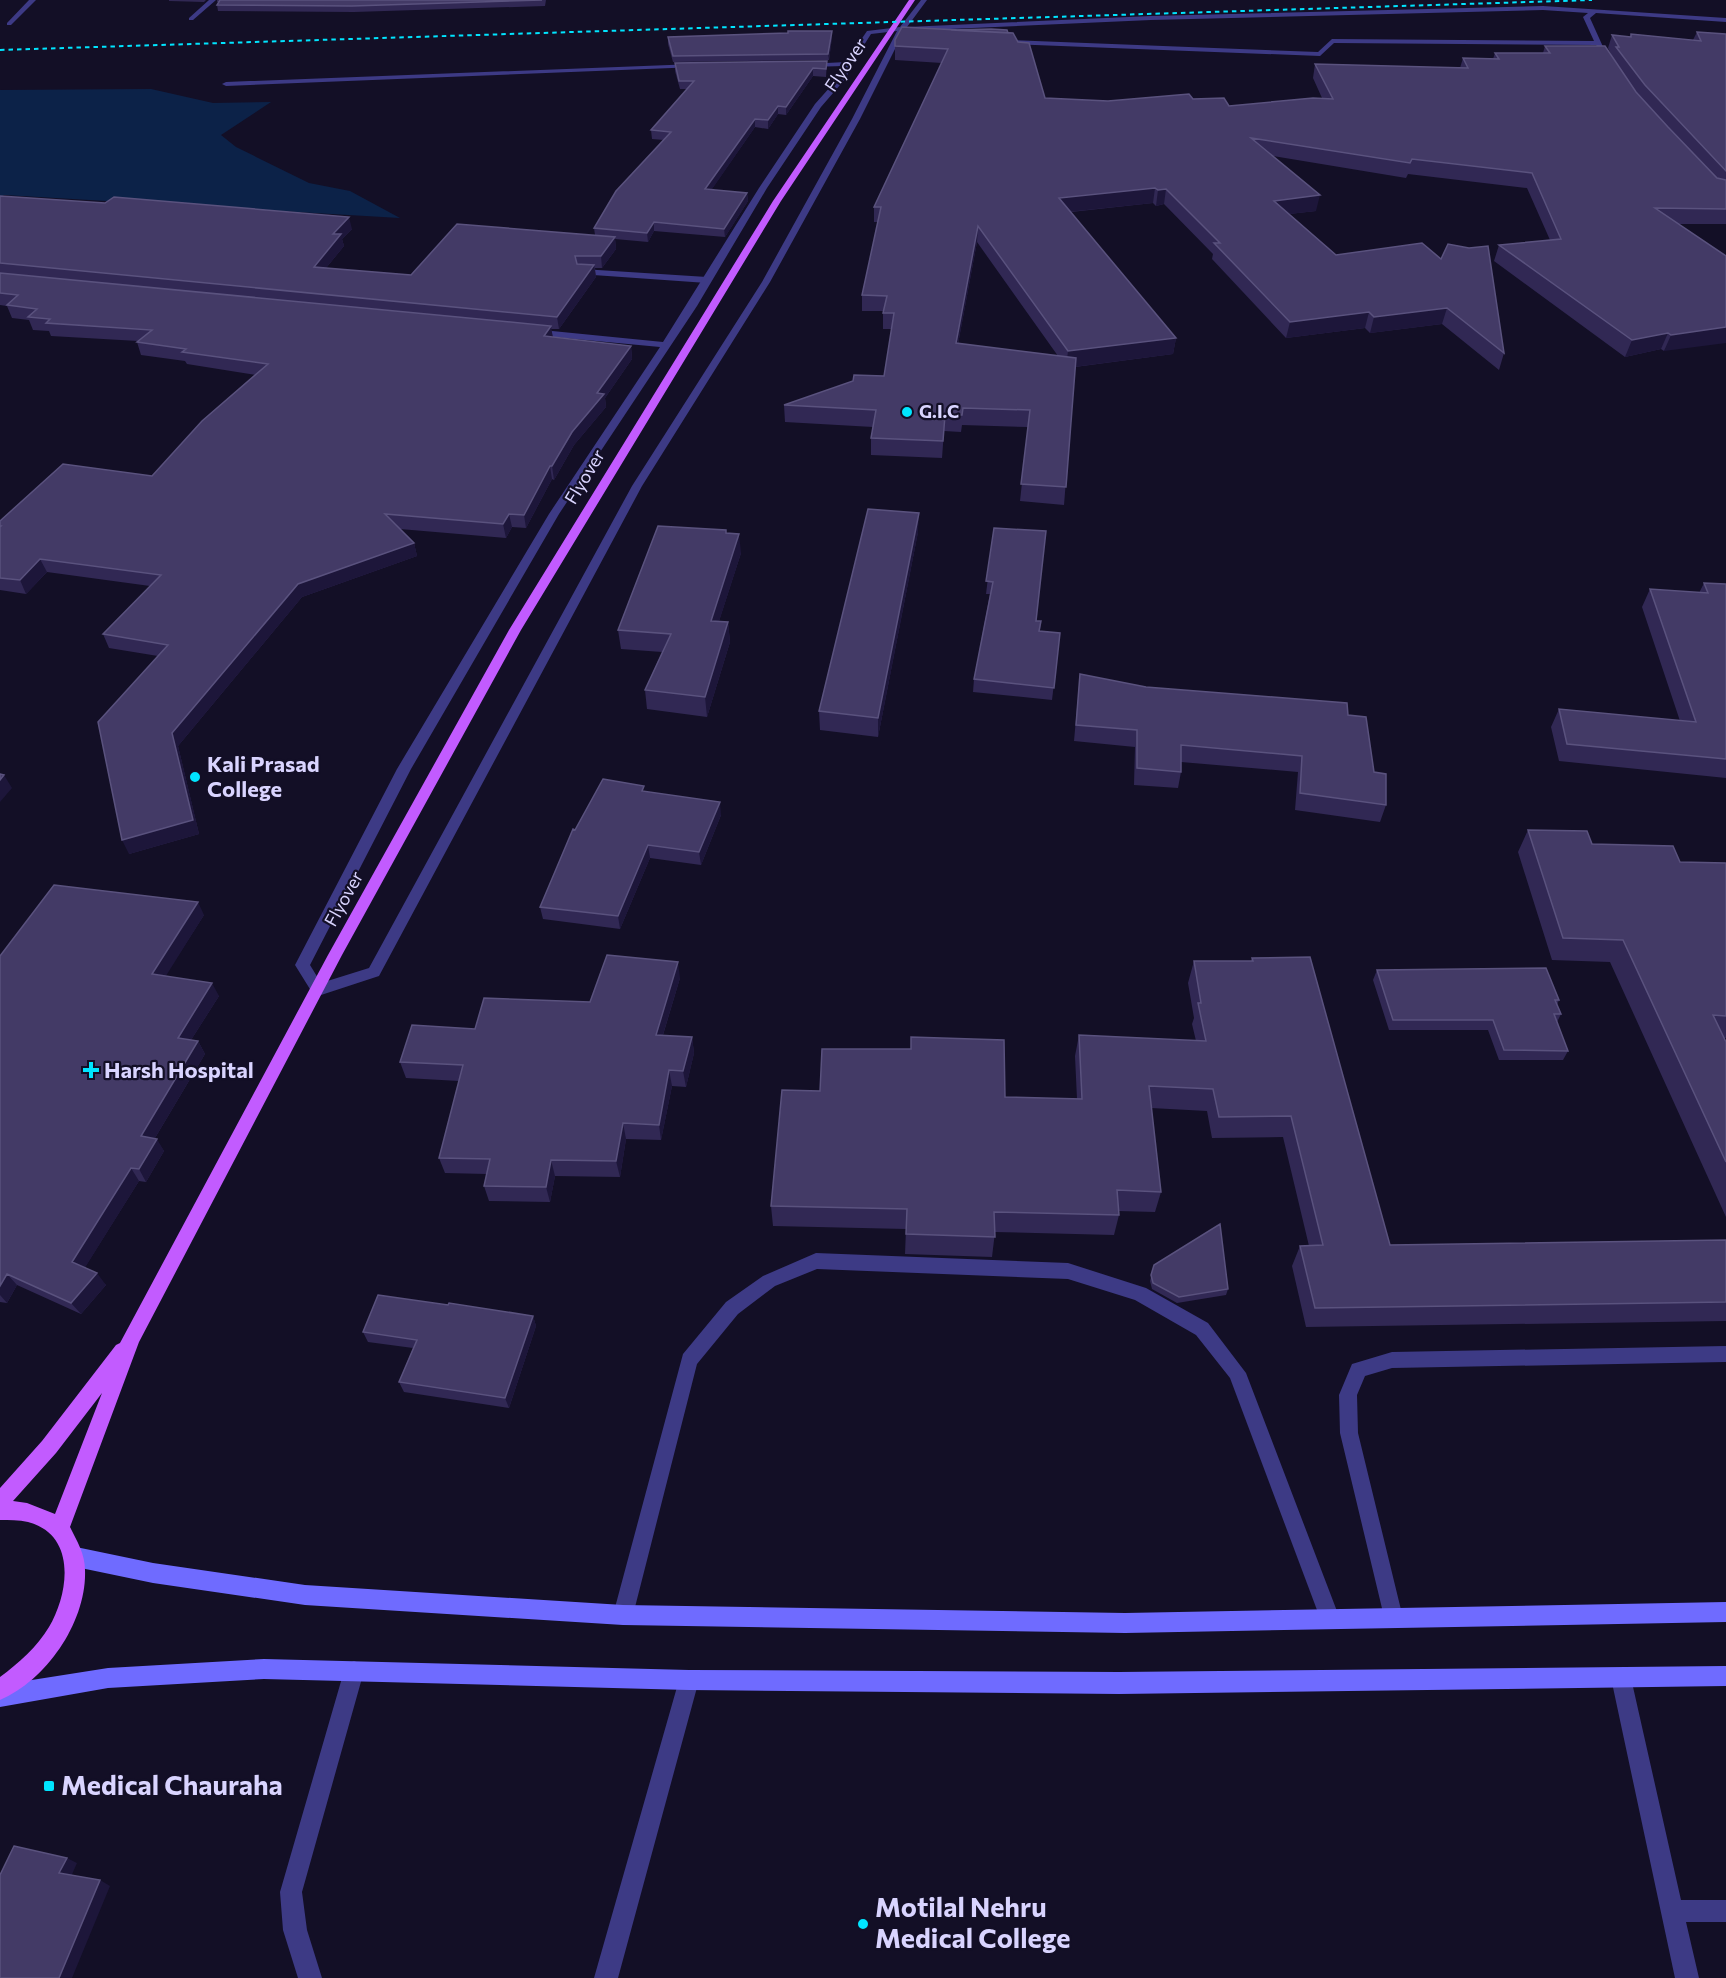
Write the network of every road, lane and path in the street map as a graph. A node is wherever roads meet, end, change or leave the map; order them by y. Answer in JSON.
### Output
{"nodes":[{"id":1,"x":33,"y":0,"type":"edge"},
{"id":2,"x":213,"y":0,"type":"edge"},
{"id":3,"x":912,"y":0,"type":"edge"},
{"id":4,"x":924,"y":0,"type":"edge"},
{"id":5,"x":1594,"y":12,"type":"junction"},
{"id":6,"x":191,"y":19,"type":"dead end"},
{"id":7,"x":1726,"y":20,"type":"edge"},
{"id":8,"x":9,"y":24,"type":"dead end"},
{"id":9,"x":903,"y":35,"type":"junction"},
{"id":10,"x":1004,"y":42,"type":"edge"},
{"id":11,"x":1598,"y":44,"type":"junction"},
{"id":12,"x":1605,"y":59,"type":"edge"},
{"id":13,"x":848,"y":64,"type":"junction"},
{"id":14,"x":801,"y":65,"type":"edge"},
{"id":15,"x":708,"y":66,"type":"edge"},
{"id":16,"x":226,"y":84,"type":"dead end"},
{"id":17,"x":582,"y":272,"type":"edge"},
{"id":18,"x":707,"y":280,"type":"junction"},
{"id":19,"x":524,"y":331,"type":"edge"},
{"id":20,"x":666,"y":345,"type":"junction"},
{"id":21,"x":318,"y":990,"type":"junction"},
{"id":22,"x":131,"y":1339,"type":"junction"},
{"id":23,"x":1726,"y":1354,"type":"edge"},
{"id":24,"x":0,"y":1502,"type":"edge"},
{"id":25,"x":0,"y":1510,"type":"edge"},
{"id":26,"x":60,"y":1527,"type":"junction"},
{"id":27,"x":76,"y":1557,"type":"junction"},
{"id":28,"x":1726,"y":1612,"type":"edge"},
{"id":29,"x":623,"y":1615,"type":"junction"},
{"id":30,"x":1393,"y":1618,"type":"junction"},
{"id":31,"x":1330,"y":1619,"type":"junction"},
{"id":32,"x":354,"y":1671,"type":"junction"},
{"id":33,"x":1726,"y":1676,"type":"edge"},
{"id":34,"x":1621,"y":1678,"type":"junction"},
{"id":35,"x":689,"y":1680,"type":"junction"},
{"id":36,"x":0,"y":1689,"type":"edge"},
{"id":37,"x":0,"y":1696,"type":"edge"},
{"id":38,"x":1672,"y":1911,"type":"junction"},
{"id":39,"x":1726,"y":1911,"type":"edge"},
{"id":40,"x":310,"y":1978,"type":"edge"},
{"id":41,"x":606,"y":1978,"type":"edge"},
{"id":42,"x":1687,"y":1978,"type":"edge"}],
"edges":[{"from":1,"to":8,"type":"street"},
{"from":2,"to":6,"type":"street"},
{"from":3,"to":21,"type":"main road","name":"Flyover"},
{"from":4,"to":9,"type":"street"},
{"from":5,"to":7,"type":"street"},
{"from":5,"to":9,"type":"street"},
{"from":5,"to":11,"type":"street"},
{"from":9,"to":13,"type":"street"},
{"from":9,"to":21,"type":"street"},
{"from":10,"to":11,"type":"street"},
{"from":11,"to":12,"type":"street"},
{"from":13,"to":14,"type":"street"},
{"from":13,"to":18,"type":"street"},
{"from":15,"to":16,"type":"street"},
{"from":17,"to":18,"type":"street"},
{"from":18,"to":20,"type":"street"},
{"from":19,"to":20,"type":"street"},
{"from":20,"to":21,"type":"street"},
{"from":21,"to":22,"type":"main road","name":"Flyover"},
{"from":22,"to":24,"type":"main road"},
{"from":22,"to":26,"type":"main road"},
{"from":23,"to":30,"type":"street"},
{"from":25,"to":26,"type":"main road"},
{"from":26,"to":27,"type":"main road"},
{"from":27,"to":29,"type":"main road"},
{"from":27,"to":36,"type":"main road"},
{"from":28,"to":30,"type":"main road"},
{"from":29,"to":31,"type":"main road"},
{"from":29,"to":31,"type":"street"},
{"from":30,"to":31,"type":"main road"},
{"from":32,"to":35,"type":"main road"},
{"from":32,"to":37,"type":"main road"},
{"from":32,"to":40,"type":"street"},
{"from":33,"to":34,"type":"main road"},
{"from":34,"to":35,"type":"main road"},
{"from":34,"to":38,"type":"street"},
{"from":35,"to":41,"type":"street"},
{"from":38,"to":39,"type":"street"},
{"from":38,"to":42,"type":"street"}]}
